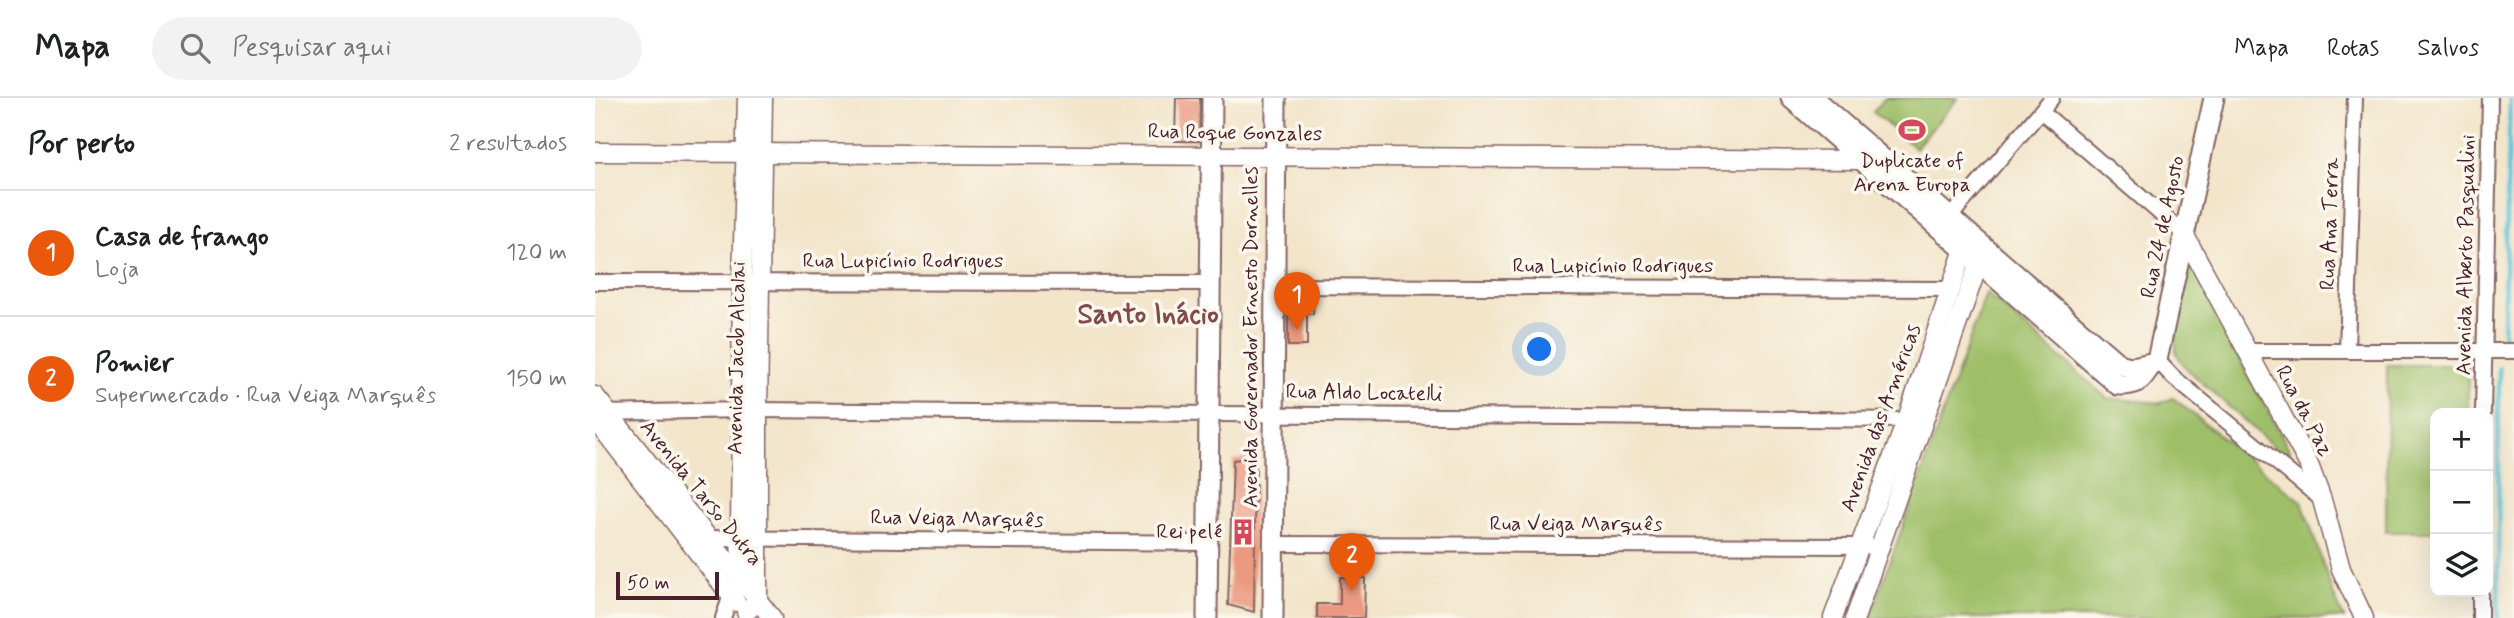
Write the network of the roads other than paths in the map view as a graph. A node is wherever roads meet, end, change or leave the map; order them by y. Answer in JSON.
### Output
{"nodes":[{"id":1,"x":747,"y":98,"type":"edge"},
{"id":2,"x":763,"y":98,"type":"edge"},
{"id":3,"x":1212,"y":98,"type":"edge"},
{"id":4,"x":1276,"y":98,"type":"edge"},
{"id":5,"x":1791,"y":98,"type":"edge"},
{"id":6,"x":1813,"y":98,"type":"edge"},
{"id":7,"x":2052,"y":98,"type":"edge"},
{"id":8,"x":2214,"y":98,"type":"edge"},
{"id":9,"x":2355,"y":98,"type":"edge"},
{"id":10,"x":2490,"y":98,"type":"edge"},
{"id":11,"x":2041,"y":111,"type":"junction"},
{"id":12,"x":595,"y":152,"type":"edge"},
{"id":13,"x":754,"y":152,"type":"junction"},
{"id":14,"x":1865,"y":154,"type":"junction"},
{"id":15,"x":1212,"y":155,"type":"junction"},
{"id":16,"x":1274,"y":156,"type":"junction"},
{"id":17,"x":1947,"y":225,"type":"junction"},
{"id":18,"x":2184,"y":234,"type":"junction"},
{"id":19,"x":1974,"y":248,"type":"junction"},
{"id":20,"x":742,"y":281,"type":"junction"},
{"id":21,"x":761,"y":281,"type":"junction"},
{"id":22,"x":595,"y":282,"type":"edge"},
{"id":23,"x":1210,"y":283,"type":"junction"},
{"id":24,"x":1273,"y":286,"type":"junction"},
{"id":25,"x":1952,"y":289,"type":"junction"},
{"id":26,"x":2246,"y":351,"type":"junction"},
{"id":27,"x":2347,"y":351,"type":"junction"},
{"id":28,"x":2487,"y":351,"type":"junction"},
{"id":29,"x":2514,"y":351,"type":"edge"},
{"id":30,"x":2155,"y":362,"type":"junction"},
{"id":31,"x":595,"y":396,"type":"edge"},
{"id":32,"x":2483,"y":408,"type":"edge"},
{"id":33,"x":750,"y":410,"type":"junction"},
{"id":34,"x":1208,"y":413,"type":"junction"},
{"id":35,"x":1273,"y":413,"type":"junction"},
{"id":36,"x":599,"y":415,"type":"edge"},
{"id":37,"x":1916,"y":420,"type":"junction"},
{"id":38,"x":2322,"y":500,"type":"junction"},
{"id":39,"x":706,"y":538,"type":"junction"},
{"id":40,"x":749,"y":538,"type":"junction"},
{"id":41,"x":1207,"y":543,"type":"junction"},
{"id":42,"x":1273,"y":544,"type":"junction"},
{"id":43,"x":1858,"y":546,"type":"junction"},
{"id":44,"x":1878,"y":546,"type":"junction"},
{"id":45,"x":737,"y":589,"type":"junction"},
{"id":46,"x":2480,"y":597,"type":"edge"},
{"id":47,"x":751,"y":610,"type":"edge"},
{"id":48,"x":724,"y":618,"type":"edge"},
{"id":49,"x":772,"y":618,"type":"edge"},
{"id":50,"x":1206,"y":618,"type":"edge"},
{"id":51,"x":1273,"y":618,"type":"edge"},
{"id":52,"x":1833,"y":618,"type":"edge"},
{"id":53,"x":1855,"y":618,"type":"edge"},
{"id":54,"x":2364,"y":618,"type":"edge"},
{"id":55,"x":2480,"y":618,"type":"edge"}],
"edges":[{"from":1,"to":13,"type":"street","name":"Avenida Jacob Alcalai"},
{"from":2,"to":13,"type":"street","name":"Avenida Jacob Alcalai"},
{"from":3,"to":15,"type":"main road","name":"Avenida Governador Ernesto Dornelles"},
{"from":4,"to":16,"type":"main road","name":"Avenida Governador Ernesto Dornelles"},
{"from":5,"to":14,"type":"main road"},
{"from":6,"to":14,"type":"main road"},
{"from":7,"to":11,"type":"street"},
{"from":8,"to":18,"type":"main road","name":"Rua 24 de Agosto"},
{"from":9,"to":27,"type":"street","name":"Rua Ana Terra"},
{"from":10,"to":28,"type":"street","name":"Avenida Alberto Pasqualini"},
{"from":11,"to":17,"type":"street"},
{"from":11,"to":18,"type":"street"},
{"from":12,"to":13,"type":"street","name":"Rua Roque Gonzales"},
{"from":13,"to":15,"type":"street","name":"Rua Roque Gonzales"},
{"from":13,"to":20,"type":"street","name":"Avenida Jacob Alcalai"},
{"from":13,"to":21,"type":"street","name":"Avenida Jacob Alcalai"},
{"from":14,"to":16,"type":"street","name":"Rua Roque Gonzales"},
{"from":14,"to":17,"type":"main road"},
{"from":15,"to":16,"type":"street","name":"Rua Roque Gonzales"},
{"from":15,"to":23,"type":"main road","name":"Avenida Governador Ernesto Dornelles"},
{"from":16,"to":24,"type":"main road","name":"Avenida Governador Ernesto Dornelles"},
{"from":17,"to":19,"type":"main road"},
{"from":18,"to":26,"type":"street","name":"Rua da Paz"},
{"from":18,"to":30,"type":"main road","name":"Rua 24 de Agosto"},
{"from":19,"to":25,"type":"street","name":"Avenida das Américas"},
{"from":19,"to":30,"type":"main road"},
{"from":19,"to":37,"type":"street","name":"Avenida das Américas"},
{"from":20,"to":21,"type":"street","name":"Rua Lupicínio Rodrigues"},
{"from":20,"to":22,"type":"street","name":"Rua Lupicínio Rodrigues"},
{"from":20,"to":33,"type":"street","name":"Avenida Jacob Alcalai"},
{"from":21,"to":23,"type":"street","name":"Rua Lupicínio Rodrigues"},
{"from":21,"to":33,"type":"street","name":"Avenida Jacob Alcalai"},
{"from":23,"to":34,"type":"main road","name":"Avenida Governador Ernesto Dornelles"},
{"from":24,"to":25,"type":"street","name":"Rua Lupicínio Rodrigues"},
{"from":24,"to":35,"type":"main road","name":"Avenida Governador Ernesto Dornelles"},
{"from":25,"to":37,"type":"street","name":"Avenida das Américas"},
{"from":26,"to":27,"type":"street"},
{"from":26,"to":38,"type":"street","name":"Rua da Paz"},
{"from":27,"to":28,"type":"street"},
{"from":28,"to":29,"type":"street"},
{"from":28,"to":32,"type":"street","name":"Avenida Alberto Pasqualini"},
{"from":30,"to":38,"type":"street"},
{"from":31,"to":36,"type":"street","name":"Avenida Tarso Dutra"},
{"from":33,"to":34,"type":"street","name":"Rua Aldo Locatelli"},
{"from":33,"to":36,"type":"street","name":"Rua Aldo Locatelli"},
{"from":33,"to":40,"type":"street","name":"Avenida Jacob Alcalai"},
{"from":34,"to":35,"type":"street","name":"Rua Aldo Locatelli"},
{"from":34,"to":41,"type":"main road","name":"Avenida Governador Ernesto Dornelles"},
{"from":35,"to":37,"type":"street","name":"Rua Aldo Locatelli"},
{"from":35,"to":42,"type":"main road","name":"Avenida Governador Ernesto Dornelles"},
{"from":36,"to":39,"type":"street","name":"Avenida Tarso Dutra"},
{"from":36,"to":45,"type":"street","name":"Avenida Tarso Dutra"},
{"from":37,"to":43,"type":"street","name":"Avenida das Américas"},
{"from":37,"to":44,"type":"street","name":"Avenida das Américas"},
{"from":38,"to":54,"type":"street","name":"Rua da Paz"},
{"from":39,"to":40,"type":"street","name":"Rua Veiga Marquês"},
{"from":39,"to":45,"type":"street","name":"Avenida Tarso Dutra"},
{"from":40,"to":41,"type":"street","name":"Rua Veiga Marquês"},
{"from":40,"to":45,"type":"street","name":"Avenida Jacob Alcalai"},
{"from":40,"to":47,"type":"street","name":"Avenida Jacob Alcalai"},
{"from":41,"to":50,"type":"main road","name":"Avenida Governador Ernesto Dornelles"},
{"from":42,"to":43,"type":"street","name":"Rua Veiga Marquês"},
{"from":42,"to":51,"type":"main road","name":"Avenida Governador Ernesto Dornelles"},
{"from":43,"to":44,"type":"street","name":"Rua Veiga Marquês"},
{"from":43,"to":52,"type":"street","name":"Avenida das Américas"},
{"from":44,"to":53,"type":"street","name":"Avenida das Américas"},
{"from":45,"to":47,"type":"street","name":"Avenida Tarso Dutra"},
{"from":45,"to":48,"type":"street"},
{"from":46,"to":55,"type":"street"},
{"from":47,"to":48,"type":"street"},
{"from":47,"to":49,"type":"street","name":"Avenida Tarso Dutra"}]}
